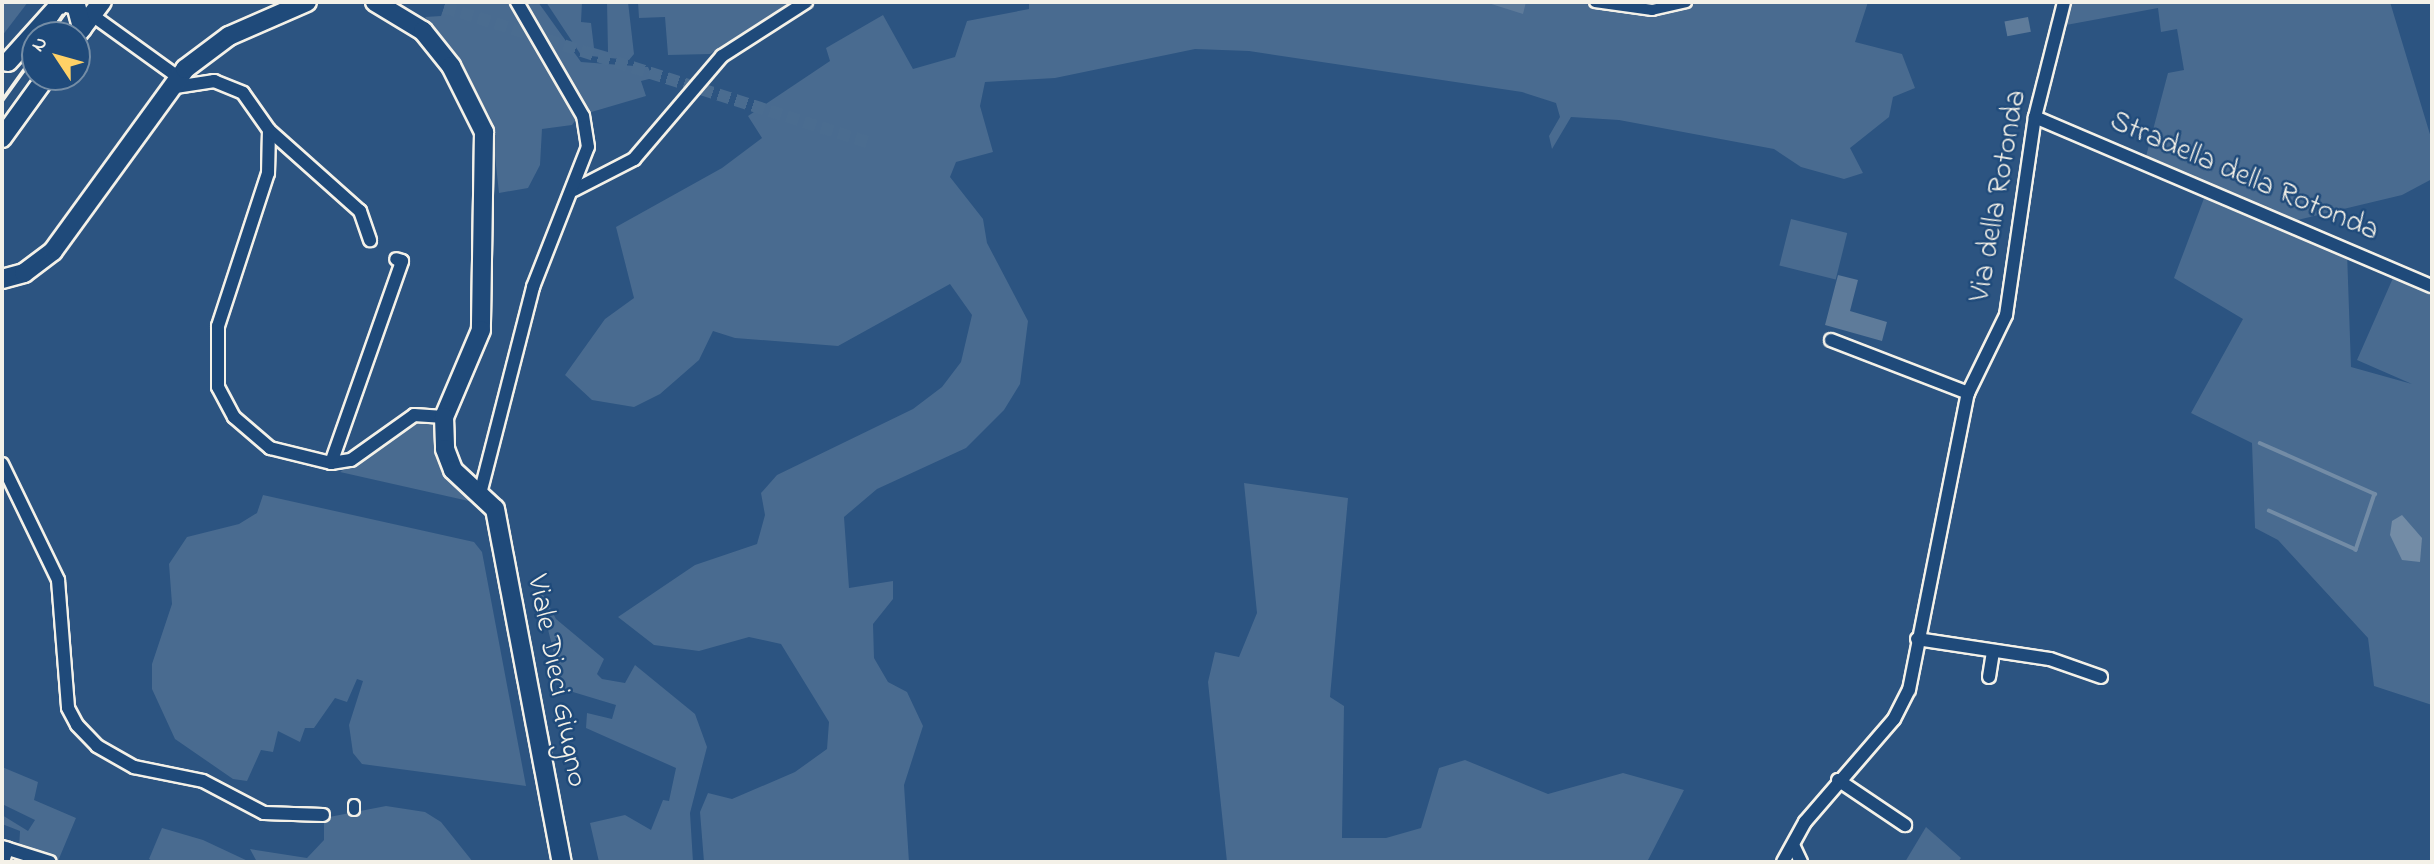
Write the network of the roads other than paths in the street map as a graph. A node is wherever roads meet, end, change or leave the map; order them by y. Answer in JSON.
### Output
{"nodes":[{"id":1,"x":46,"y":2,"type":"edge"},
{"id":2,"x":307,"y":2,"type":"edge"},
{"id":3,"x":374,"y":2,"type":"edge"},
{"id":4,"x":517,"y":2,"type":"edge"},
{"id":5,"x":806,"y":2,"type":"edge"},
{"id":6,"x":1595,"y":2,"type":"edge"},
{"id":7,"x":1686,"y":2,"type":"edge"},
{"id":8,"x":2064,"y":2,"type":"edge"},
{"id":9,"x":88,"y":20,"type":"edge"},
{"id":10,"x":5,"y":67,"type":"edge"},
{"id":11,"x":173,"y":82,"type":"junction"},
{"id":12,"x":36,"y":91,"type":"edge"},
{"id":13,"x":2035,"y":117,"type":"junction"},
{"id":14,"x":269,"y":130,"type":"junction"},
{"id":15,"x":2,"y":138,"type":"edge"},
{"id":16,"x":574,"y":190,"type":"junction"},
{"id":17,"x":370,"y":240,"type":"dead end"},
{"id":18,"x":396,"y":259,"type":"dead end"},
{"id":19,"x":2,"y":279,"type":"edge"},
{"id":20,"x":2432,"y":286,"type":"edge"},
{"id":21,"x":1831,"y":340,"type":"dead end"},
{"id":22,"x":1968,"y":393,"type":"junction"},
{"id":23,"x":444,"y":417,"type":"junction"},
{"id":24,"x":331,"y":463,"type":"junction"},
{"id":25,"x":2,"y":464,"type":"edge"},
{"id":26,"x":481,"y":490,"type":"junction"},
{"id":27,"x":1917,"y":639,"type":"junction"},
{"id":28,"x":1993,"y":651,"type":"junction"},
{"id":29,"x":1989,"y":677,"type":"dead end"},
{"id":30,"x":2101,"y":677,"type":"dead end"},
{"id":31,"x":1838,"y":780,"type":"junction"},
{"id":32,"x":323,"y":814,"type":"dead end"},
{"id":33,"x":1905,"y":825,"type":"dead end"},
{"id":34,"x":4,"y":848,"type":"edge"},
{"id":35,"x":1794,"y":848,"type":"junction"},
{"id":36,"x":3,"y":862,"type":"edge"},
{"id":37,"x":50,"y":862,"type":"edge"},
{"id":38,"x":562,"y":862,"type":"edge"},
{"id":39,"x":1783,"y":862,"type":"edge"},
{"id":40,"x":1801,"y":862,"type":"edge"}],
"edges":[{"from":1,"to":10,"type":"main road"},
{"from":2,"to":11,"type":"main road"},
{"from":3,"to":23,"type":"main road"},
{"from":4,"to":16,"type":"street"},
{"from":5,"to":16,"type":"street"},
{"from":6,"to":7,"type":"street"},
{"from":8,"to":13,"type":"street","name":"Via della Rotonda"},
{"from":9,"to":10,"type":"main road"},
{"from":9,"to":11,"type":"street"},
{"from":11,"to":14,"type":"street"},
{"from":11,"to":19,"type":"main road"},
{"from":12,"to":15,"type":"main road"},
{"from":13,"to":20,"type":"street","name":"Stradella della Rotonda"},
{"from":13,"to":22,"type":"street","name":"Via della Rotonda"},
{"from":14,"to":17,"type":"street"},
{"from":14,"to":24,"type":"street"},
{"from":16,"to":26,"type":"street"},
{"from":18,"to":24,"type":"street"},
{"from":21,"to":22,"type":"street"},
{"from":22,"to":27,"type":"street","name":"Via della Rotonda"},
{"from":23,"to":24,"type":"street"},
{"from":23,"to":26,"type":"main road"},
{"from":25,"to":32,"type":"street"},
{"from":26,"to":38,"type":"main road","name":"Viale Dieci Giugno"},
{"from":27,"to":28,"type":"street"},
{"from":27,"to":31,"type":"street","name":"Via della Rotonda"},
{"from":28,"to":29,"type":"street"},
{"from":28,"to":30,"type":"street"},
{"from":31,"to":33,"type":"street"},
{"from":31,"to":35,"type":"street","name":"Via della Rotonda"},
{"from":34,"to":36,"type":"street"},
{"from":34,"to":37,"type":"street"},
{"from":35,"to":39,"type":"street","name":"Via della Rotonda"},
{"from":35,"to":40,"type":"street"}]}
